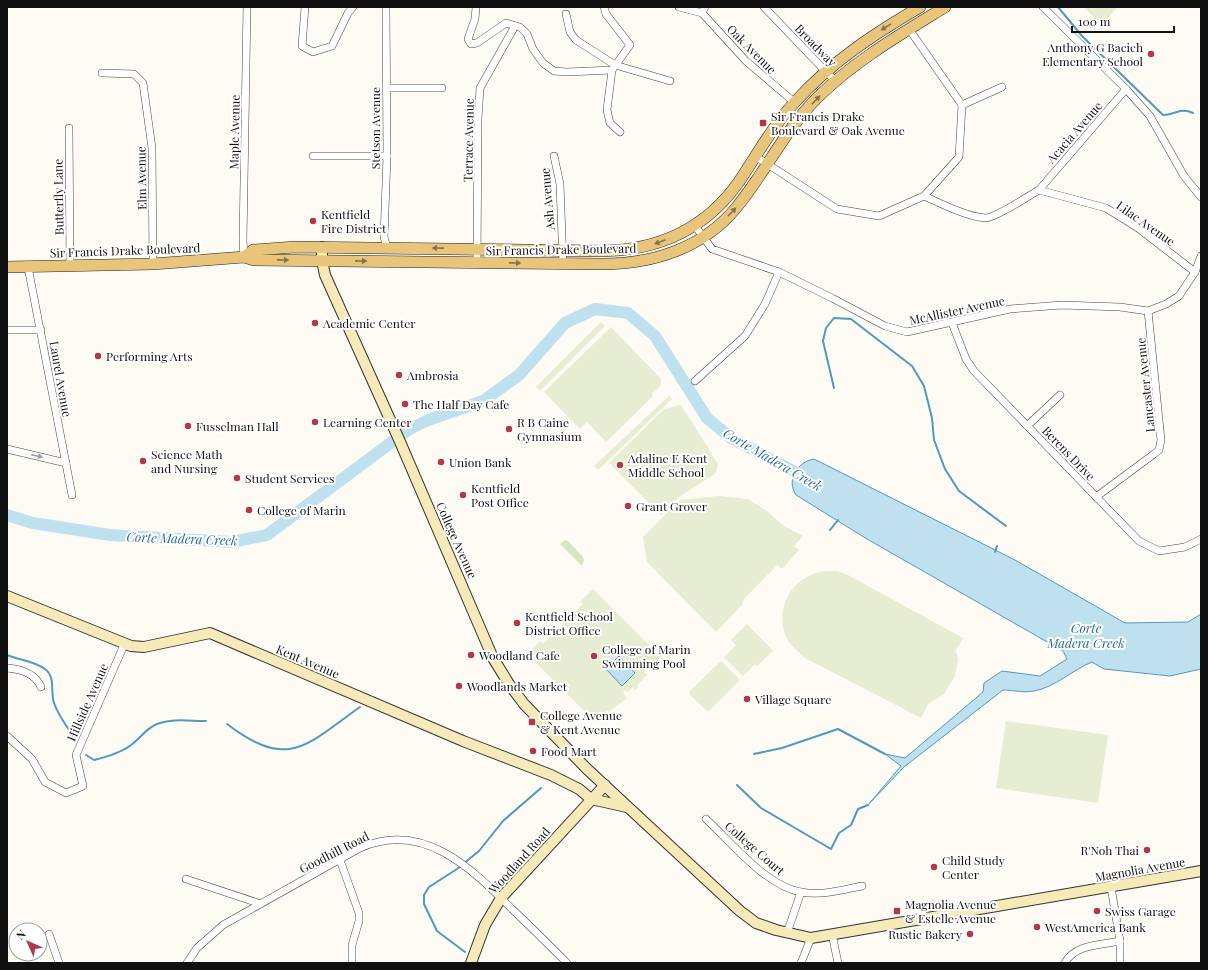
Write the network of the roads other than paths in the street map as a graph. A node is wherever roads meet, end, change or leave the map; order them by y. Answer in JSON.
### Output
{"nodes":[{"id":1,"x":247,"y":7,"type":"edge"},
{"id":2,"x":305,"y":7,"type":"edge"},
{"id":3,"x":353,"y":7,"type":"edge"},
{"id":4,"x":386,"y":7,"type":"edge"},
{"id":5,"x":476,"y":7,"type":"edge"},
{"id":6,"x":604,"y":7,"type":"edge"},
{"id":7,"x":679,"y":7,"type":"edge"},
{"id":8,"x":764,"y":7,"type":"edge"},
{"id":9,"x":920,"y":7,"type":"edge"},
{"id":10,"x":945,"y":7,"type":"edge"},
{"id":11,"x":1043,"y":7,"type":"edge"},
{"id":12,"x":704,"y":10,"type":"edge"},
{"id":13,"x":566,"y":14,"type":"dead end"},
{"id":14,"x":515,"y":26,"type":"junction"},
{"id":15,"x":908,"y":29,"type":"junction"},
{"id":16,"x":614,"y":67,"type":"junction"},
{"id":17,"x":826,"y":71,"type":"junction"},
{"id":18,"x":102,"y":73,"type":"dead end"},
{"id":19,"x":670,"y":81,"type":"dead end"},
{"id":20,"x":835,"y":81,"type":"junction"},
{"id":21,"x":1002,"y":87,"type":"dead end"},
{"id":22,"x":387,"y":88,"type":"junction"},
{"id":23,"x":442,"y":88,"type":"dead end"},
{"id":24,"x":1126,"y":89,"type":"junction"},
{"id":25,"x":794,"y":102,"type":"junction"},
{"id":26,"x":962,"y":105,"type":"junction"},
{"id":27,"x":69,"y":128,"type":"dead end"},
{"id":28,"x":620,"y":132,"type":"dead end"},
{"id":29,"x":313,"y":156,"type":"dead end"},
{"id":30,"x":387,"y":156,"type":"junction"},
{"id":31,"x":554,"y":156,"type":"dead end"},
{"id":32,"x":754,"y":156,"type":"junction"},
{"id":33,"x":766,"y":163,"type":"junction"},
{"id":34,"x":1039,"y":190,"type":"junction"},
{"id":35,"x":924,"y":196,"type":"junction"},
{"id":36,"x":1201,"y":198,"type":"edge"},
{"id":37,"x":695,"y":226,"type":"junction"},
{"id":38,"x":702,"y":237,"type":"junction"},
{"id":39,"x":322,"y":247,"type":"junction"},
{"id":40,"x":387,"y":248,"type":"junction"},
{"id":41,"x":477,"y":249,"type":"junction"},
{"id":42,"x":563,"y":250,"type":"junction"},
{"id":43,"x":244,"y":257,"type":"junction"},
{"id":44,"x":1201,"y":260,"type":"edge"},
{"id":45,"x":322,"y":261,"type":"junction"},
{"id":46,"x":477,"y":263,"type":"junction"},
{"id":47,"x":153,"y":264,"type":"junction"},
{"id":48,"x":563,"y":264,"type":"junction"},
{"id":49,"x":70,"y":266,"type":"junction"},
{"id":50,"x":7,"y":267,"type":"edge"},
{"id":51,"x":28,"y":267,"type":"junction"},
{"id":52,"x":779,"y":272,"type":"junction"},
{"id":53,"x":1195,"y":272,"type":"junction"},
{"id":54,"x":1148,"y":311,"type":"junction"},
{"id":55,"x":952,"y":323,"type":"junction"},
{"id":56,"x":7,"y":330,"type":"edge"},
{"id":57,"x":41,"y":330,"type":"junction"},
{"id":58,"x":694,"y":381,"type":"dead end"},
{"id":59,"x":1060,"y":394,"type":"dead end"},
{"id":60,"x":1027,"y":426,"type":"junction"},
{"id":61,"x":7,"y":448,"type":"edge"},
{"id":62,"x":66,"y":463,"type":"junction"},
{"id":63,"x":72,"y":495,"type":"dead end"},
{"id":64,"x":1096,"y":496,"type":"junction"},
{"id":65,"x":1201,"y":539,"type":"edge"},
{"id":66,"x":7,"y":596,"type":"edge"},
{"id":67,"x":124,"y":645,"type":"junction"},
{"id":68,"x":7,"y":668,"type":"edge"},
{"id":69,"x":41,"y":687,"type":"dead end"},
{"id":70,"x":7,"y":736,"type":"edge"},
{"id":71,"x":605,"y":785,"type":"junction"},
{"id":72,"x":591,"y":799,"type":"junction"},
{"id":73,"x":628,"y":807,"type":"junction"},
{"id":74,"x":706,"y":819,"type":"dead end"},
{"id":75,"x":340,"y":860,"type":"junction"},
{"id":76,"x":1201,"y":871,"type":"edge"},
{"id":77,"x":186,"y":879,"type":"dead end"},
{"id":78,"x":862,"y":886,"type":"dead end"},
{"id":79,"x":1111,"y":887,"type":"junction"},
{"id":80,"x":801,"y":892,"type":"junction"},
{"id":81,"x":501,"y":898,"type":"junction"},
{"id":82,"x":261,"y":904,"type":"junction"},
{"id":83,"x":49,"y":934,"type":"dead end"},
{"id":84,"x":787,"y":934,"type":"junction"},
{"id":85,"x":832,"y":934,"type":"junction"},
{"id":86,"x":811,"y":938,"type":"junction"},
{"id":87,"x":1120,"y":941,"type":"junction"},
{"id":88,"x":59,"y":963,"type":"edge"},
{"id":89,"x":188,"y":963,"type":"edge"},
{"id":90,"x":352,"y":963,"type":"edge"},
{"id":91,"x":471,"y":963,"type":"edge"},
{"id":92,"x":567,"y":963,"type":"edge"},
{"id":93,"x":801,"y":963,"type":"edge"},
{"id":94,"x":838,"y":963,"type":"edge"},
{"id":95,"x":1065,"y":963,"type":"edge"},
{"id":96,"x":1120,"y":963,"type":"edge"}],
"edges":[{"from":1,"to":43,"type":"street","name":"Maple Avenue"},
{"from":2,"to":3,"type":"street"},
{"from":4,"to":22,"type":"street","name":"Stetson Avenue"},
{"from":5,"to":14,"type":"street"},
{"from":6,"to":16,"type":"street"},
{"from":7,"to":12,"type":"street"},
{"from":8,"to":17,"type":"street","name":"Broadway"},
{"from":9,"to":17,"type":"main road","name":"Sir Francis Drake Boulevard","one_way":true},
{"from":10,"to":15,"type":"main road","name":"Sir Francis Drake Boulevard"},
{"from":11,"to":24,"type":"street"},
{"from":12,"to":25,"type":"street","name":"Oak Avenue"},
{"from":13,"to":16,"type":"street"},
{"from":14,"to":16,"type":"street"},
{"from":14,"to":41,"type":"street","name":"Terrace Avenue"},
{"from":15,"to":20,"type":"main road","name":"Sir Francis Drake Boulevard"},
{"from":15,"to":26,"type":"street"},
{"from":16,"to":19,"type":"street"},
{"from":16,"to":28,"type":"street"},
{"from":17,"to":20,"type":"street","name":"Broadway"},
{"from":17,"to":25,"type":"main road","name":"Sir Francis Drake Boulevard"},
{"from":18,"to":47,"type":"street","name":"Elm Avenue"},
{"from":33,"to":20,"type":"main road","name":"Sir Francis Drake Boulevard","one_way":true},
{"from":21,"to":26,"type":"street"},
{"from":22,"to":23,"type":"street"},
{"from":22,"to":30,"type":"street","name":"Stetson Avenue"},
{"from":24,"to":34,"type":"street","name":"Acacia Avenue"},
{"from":24,"to":36,"type":"street"},
{"from":25,"to":32,"type":"main road","name":"Sir Francis Drake Boulevard"},
{"from":26,"to":35,"type":"street"},
{"from":27,"to":49,"type":"street","name":"Butterfly Lane"},
{"from":29,"to":30,"type":"street"},
{"from":30,"to":40,"type":"street","name":"Stetson Avenue"},
{"from":31,"to":42,"type":"street","name":"Ash Avenue"},
{"from":32,"to":33,"type":"street"},
{"from":32,"to":37,"type":"main road","name":"Sir Francis Drake Boulevard"},
{"from":33,"to":35,"type":"street"},
{"from":38,"to":33,"type":"main road","name":"Sir Francis Drake Boulevard","one_way":true},
{"from":34,"to":35,"type":"street"},
{"from":34,"to":53,"type":"street","name":"Lilac Avenue"},
{"from":37,"to":38,"type":"street","name":"McAllister Avenue"},
{"from":37,"to":42,"type":"main road","name":"Sir Francis Drake Boulevard","one_way":true},
{"from":38,"to":48,"type":"main road","name":"Sir Francis Drake Boulevard"},
{"from":38,"to":52,"type":"street","name":"McAllister Avenue"},
{"from":39,"to":40,"type":"main road","name":"Sir Francis Drake Boulevard"},
{"from":39,"to":43,"type":"main road","name":"Sir Francis Drake Boulevard"},
{"from":39,"to":45,"type":"main road","name":"College Avenue"},
{"from":41,"to":40,"type":"main road","name":"Sir Francis Drake Boulevard","one_way":true},
{"from":41,"to":42,"type":"main road","name":"Sir Francis Drake Boulevard"},
{"from":41,"to":46,"type":"street","name":"Terrace Avenue"},
{"from":42,"to":48,"type":"street","name":"Ash Avenue"},
{"from":43,"to":45,"type":"main road","name":"Sir Francis Drake Boulevard","one_way":true},
{"from":43,"to":47,"type":"main road","name":"Sir Francis Drake Boulevard"},
{"from":44,"to":53,"type":"street","name":"McAllister Avenue"},
{"from":45,"to":46,"type":"main road","name":"Sir Francis Drake Boulevard","one_way":true},
{"from":45,"to":71,"type":"main road","name":"College Avenue"},
{"from":46,"to":48,"type":"main road","name":"Sir Francis Drake Boulevard","one_way":true},
{"from":47,"to":49,"type":"main road","name":"Sir Francis Drake Boulevard"},
{"from":49,"to":51,"type":"main road","name":"Sir Francis Drake Boulevard"},
{"from":50,"to":51,"type":"main road","name":"Sir Francis Drake Boulevard"},
{"from":51,"to":57,"type":"street","name":"Laurel Avenue"},
{"from":52,"to":55,"type":"street","name":"McAllister Avenue"},
{"from":52,"to":58,"type":"street"},
{"from":53,"to":54,"type":"street","name":"McAllister Avenue"},
{"from":54,"to":55,"type":"street","name":"McAllister Avenue"},
{"from":54,"to":64,"type":"street","name":"Lancaster Avenue"},
{"from":55,"to":60,"type":"street","name":"Berens Drive"},
{"from":56,"to":57,"type":"street"},
{"from":57,"to":62,"type":"street","name":"Laurel Avenue"},
{"from":59,"to":60,"type":"street"},
{"from":60,"to":64,"type":"street","name":"Berens Drive"},
{"from":61,"to":62,"type":"street","one_way":true},
{"from":62,"to":63,"type":"street","name":"Laurel Avenue"},
{"from":64,"to":65,"type":"street","name":"Berens Drive"},
{"from":66,"to":67,"type":"main road","name":"Kent Avenue"},
{"from":67,"to":70,"type":"street","name":"Hillside Avenue"},
{"from":67,"to":72,"type":"main road","name":"Kent Avenue"},
{"from":68,"to":69,"type":"street"},
{"from":71,"to":72,"type":"main road","name":"Woodland Road"},
{"from":71,"to":73,"type":"main road","name":"College Avenue"},
{"from":72,"to":73,"type":"main road"},
{"from":72,"to":81,"type":"main road","name":"Woodland Road"},
{"from":73,"to":84,"type":"main road","name":"College Avenue"},
{"from":74,"to":80,"type":"street","name":"College Court"},
{"from":75,"to":81,"type":"street","name":"Goodhill Road"},
{"from":75,"to":82,"type":"street","name":"Goodhill Road"},
{"from":75,"to":90,"type":"street"},
{"from":76,"to":79,"type":"main road","name":"Magnolia Avenue"},
{"from":77,"to":82,"type":"street"},
{"from":78,"to":80,"type":"street","name":"College Court"},
{"from":79,"to":85,"type":"main road","name":"Magnolia Avenue"},
{"from":79,"to":87,"type":"street"},
{"from":80,"to":84,"type":"street"},
{"from":81,"to":91,"type":"main road","name":"Woodland Road"},
{"from":81,"to":92,"type":"street","name":"Goodhill Road"},
{"from":82,"to":89,"type":"street","name":"Goodhill Road"},
{"from":83,"to":88,"type":"street"},
{"from":84,"to":86,"type":"main road","name":"College Avenue"},
{"from":85,"to":86,"type":"main road","name":"Magnolia Avenue"},
{"from":85,"to":94,"type":"street"},
{"from":86,"to":93,"type":"street"},
{"from":87,"to":95,"type":"street"},
{"from":87,"to":96,"type":"street"}]}
